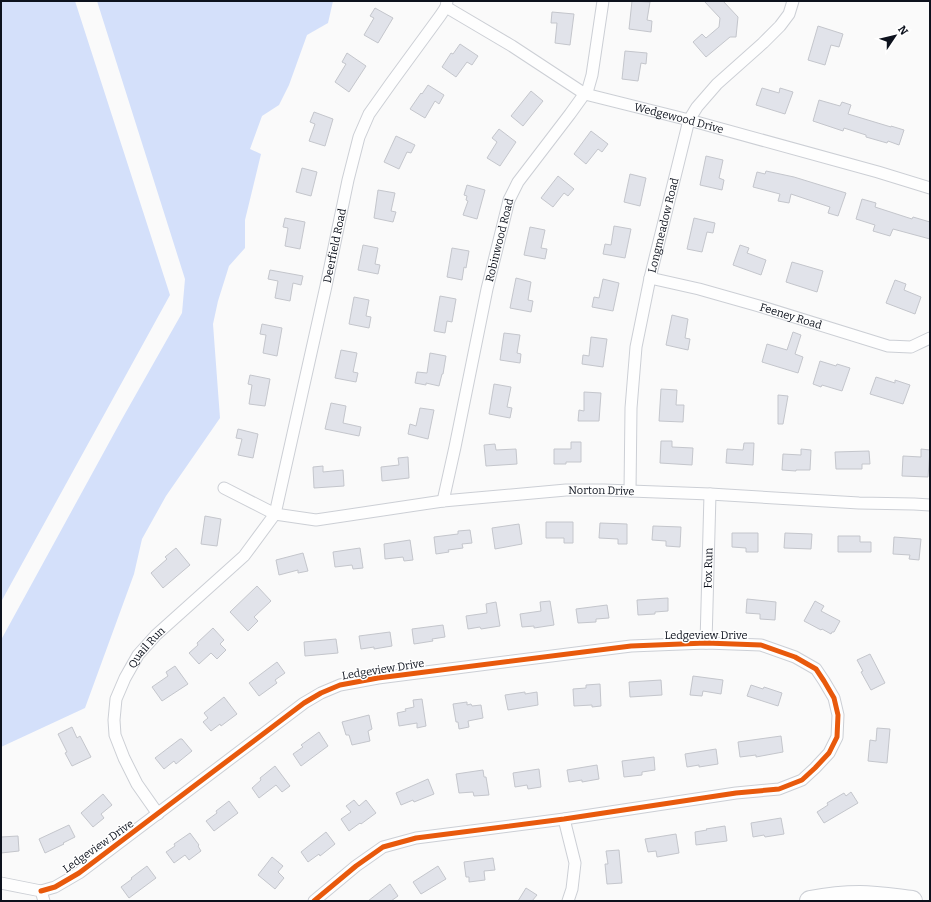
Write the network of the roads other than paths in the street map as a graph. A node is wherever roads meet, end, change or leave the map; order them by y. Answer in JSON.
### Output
{"nodes":[{"id":1,"x":603,"y":1,"type":"edge"},
{"id":2,"x":794,"y":1,"type":"edge"},
{"id":3,"x":446,"y":4,"type":"edge"},
{"id":4,"x":584,"y":94,"type":"junction"},
{"id":5,"x":689,"y":120,"type":"junction"},
{"id":6,"x":930,"y":188,"type":"edge"},
{"id":7,"x":650,"y":278,"type":"junction"},
{"id":8,"x":930,"y":338,"type":"edge"},
{"id":9,"x":224,"y":488,"type":"dead end"},
{"id":10,"x":630,"y":491,"type":"junction"},
{"id":11,"x":710,"y":494,"type":"junction"},
{"id":12,"x":443,"y":502,"type":"junction"},
{"id":13,"x":930,"y":505,"type":"edge"},
{"id":14,"x":275,"y":514,"type":"junction"},
{"id":15,"x":706,"y":643,"type":"junction"},
{"id":16,"x":158,"y":814,"type":"junction"},
{"id":17,"x":564,"y":819,"type":"junction"},
{"id":18,"x":1,"y":883,"type":"edge"},
{"id":19,"x":42,"y":896,"type":"edge"},
{"id":20,"x":314,"y":901,"type":"edge"},
{"id":21,"x":568,"y":901,"type":"edge"},
{"id":22,"x":810,"y":901,"type":"edge"},
{"id":23,"x":912,"y":901,"type":"edge"}],
"edges":[{"from":1,"to":4,"type":"street","name":"Robinwood Road"},
{"from":2,"to":5,"type":"street","name":"Longmeadow Road"},
{"from":3,"to":4,"type":"street","name":"Wedgewood Drive"},
{"from":3,"to":14,"type":"street","name":"Deerfield Road"},
{"from":4,"to":5,"type":"street","name":"Wedgewood Drive"},
{"from":4,"to":12,"type":"street","name":"Robinwood Road"},
{"from":5,"to":6,"type":"street","name":"Wedgewood Drive"},
{"from":5,"to":7,"type":"street","name":"Longmeadow Road"},
{"from":7,"to":8,"type":"street","name":"Feeney Road"},
{"from":7,"to":10,"type":"street","name":"Longmeadow Road"},
{"from":9,"to":14,"type":"street","name":"Norton Drive"},
{"from":10,"to":11,"type":"street","name":"Norton Drive"},
{"from":10,"to":12,"type":"street","name":"Norton Drive"},
{"from":11,"to":13,"type":"street","name":"Norton Drive"},
{"from":11,"to":15,"type":"street","name":"Fox Run"},
{"from":12,"to":14,"type":"street","name":"Norton Drive"},
{"from":14,"to":16,"type":"street","name":"Quail Run"},
{"from":15,"to":16,"type":"street","name":"Ledgeview Drive"},
{"from":15,"to":17,"type":"street","name":"Ledgeview Drive"},
{"from":16,"to":19,"type":"street","name":"Ledgeview Drive"},
{"from":17,"to":20,"type":"street","name":"Ledgeview Drive"},
{"from":17,"to":21,"type":"street"},
{"from":18,"to":19,"type":"street"},
{"from":22,"to":23,"type":"highway"}]}
